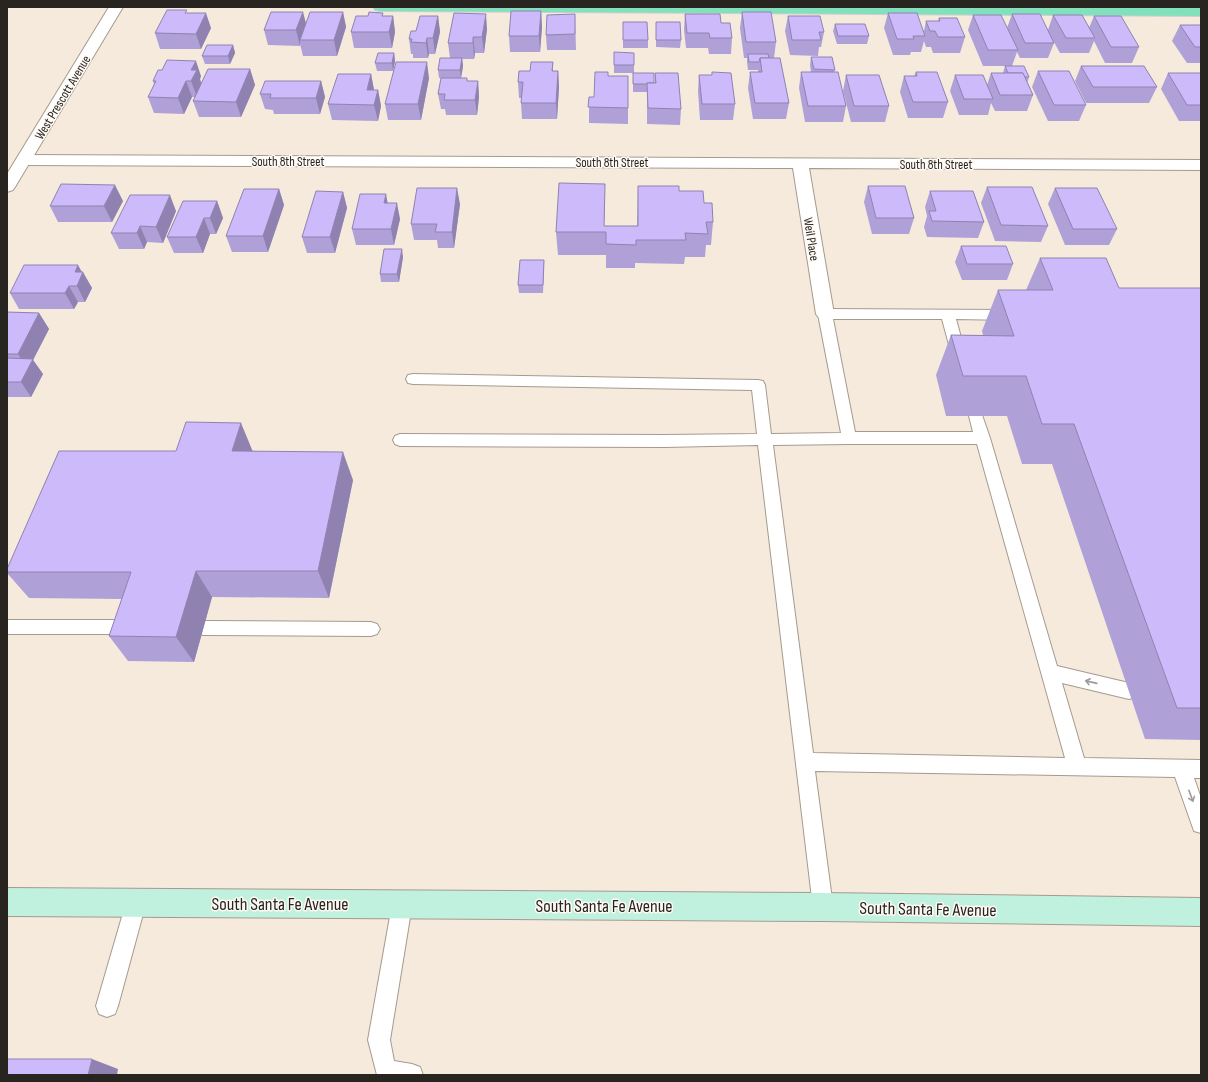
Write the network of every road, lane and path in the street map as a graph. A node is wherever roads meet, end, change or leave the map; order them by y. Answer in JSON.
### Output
{"nodes":[{"id":1,"x":116,"y":7,"type":"edge"},
{"id":2,"x":380,"y":7,"type":"edge"},
{"id":3,"x":438,"y":7,"type":"edge"},
{"id":4,"x":569,"y":7,"type":"edge"},
{"id":5,"x":622,"y":8,"type":"edge"},
{"id":6,"x":797,"y":8,"type":"edge"},
{"id":7,"x":1201,"y":12,"type":"edge"},
{"id":8,"x":24,"y":160,"type":"junction"},
{"id":9,"x":800,"y":163,"type":"junction"},
{"id":10,"x":1201,"y":165,"type":"edge"},
{"id":11,"x":7,"y":187,"type":"edge"},
{"id":12,"x":825,"y":314,"type":"junction"},
{"id":13,"x":948,"y":315,"type":"junction"},
{"id":14,"x":1011,"y":315,"type":"edge"},
{"id":15,"x":963,"y":368,"type":"edge"},
{"id":16,"x":413,"y":379,"type":"dead end"},
{"id":17,"x":976,"y":416,"type":"edge"},
{"id":18,"x":849,"y":438,"type":"junction"},
{"id":19,"x":983,"y":438,"type":"junction"},
{"id":20,"x":400,"y":440,"type":"dead end"},
{"id":21,"x":765,"y":440,"type":"junction"},
{"id":22,"x":7,"y":627,"type":"edge"},
{"id":23,"x":140,"y":627,"type":"edge"},
{"id":24,"x":203,"y":628,"type":"dead end"},
{"id":25,"x":371,"y":629,"type":"dead end"},
{"id":26,"x":1050,"y":672,"type":"junction"},
{"id":27,"x":1129,"y":691,"type":"dead end"},
{"id":28,"x":806,"y":762,"type":"junction"},
{"id":29,"x":1077,"y":766,"type":"junction"},
{"id":30,"x":1180,"y":769,"type":"junction"},
{"id":31,"x":1201,"y":769,"type":"edge"},
{"id":32,"x":1201,"y":824,"type":"edge"},
{"id":33,"x":7,"y":902,"type":"edge"},
{"id":34,"x":136,"y":903,"type":"junction"},
{"id":35,"x":402,"y":905,"type":"junction"},
{"id":36,"x":823,"y":907,"type":"junction"},
{"id":37,"x":1201,"y":912,"type":"edge"},
{"id":38,"x":108,"y":1006,"type":"dead end"},
{"id":39,"x":412,"y":1075,"type":"edge"}],
"edges":[{"from":1,"to":8,"type":"street","name":"West Prescott Avenue"},
{"from":2,"to":3,"type":"main road"},
{"from":3,"to":4,"type":"main road"},
{"from":4,"to":5,"type":"main road"},
{"from":5,"to":6,"type":"main road"},
{"from":6,"to":7,"type":"main road"},
{"from":8,"to":9,"type":"street","name":"South 8th Street"},
{"from":8,"to":11,"type":"street","name":"West Prescott Avenue"},
{"from":9,"to":10,"type":"street","name":"South 8th Street"},
{"from":9,"to":12,"type":"street","name":"Weil Place"},
{"from":12,"to":13,"type":"lane"},
{"from":12,"to":18,"type":"lane"},
{"from":13,"to":14,"type":"lane"},
{"from":13,"to":15,"type":"lane"},
{"from":16,"to":21,"type":"lane"},
{"from":17,"to":19,"type":"lane"},
{"from":18,"to":19,"type":"lane"},
{"from":18,"to":21,"type":"lane"},
{"from":19,"to":26,"type":"lane"},
{"from":20,"to":21,"type":"lane"},
{"from":21,"to":28,"type":"lane"},
{"from":22,"to":23,"type":"lane"},
{"from":24,"to":25,"type":"lane"},
{"from":27,"to":26,"type":"lane","one_way":true},
{"from":26,"to":29,"type":"lane"},
{"from":28,"to":29,"type":"lane"},
{"from":28,"to":36,"type":"lane"},
{"from":29,"to":30,"type":"lane"},
{"from":30,"to":31,"type":"lane"},
{"from":30,"to":32,"type":"lane","one_way":true},
{"from":33,"to":34,"type":"main road","name":"South Santa Fe Avenue"},
{"from":34,"to":35,"type":"main road","name":"South Santa Fe Avenue"},
{"from":34,"to":38,"type":"lane"},
{"from":35,"to":36,"type":"main road","name":"South Santa Fe Avenue"},
{"from":35,"to":39,"type":"lane"},
{"from":36,"to":37,"type":"main road","name":"South Santa Fe Avenue"}]}
